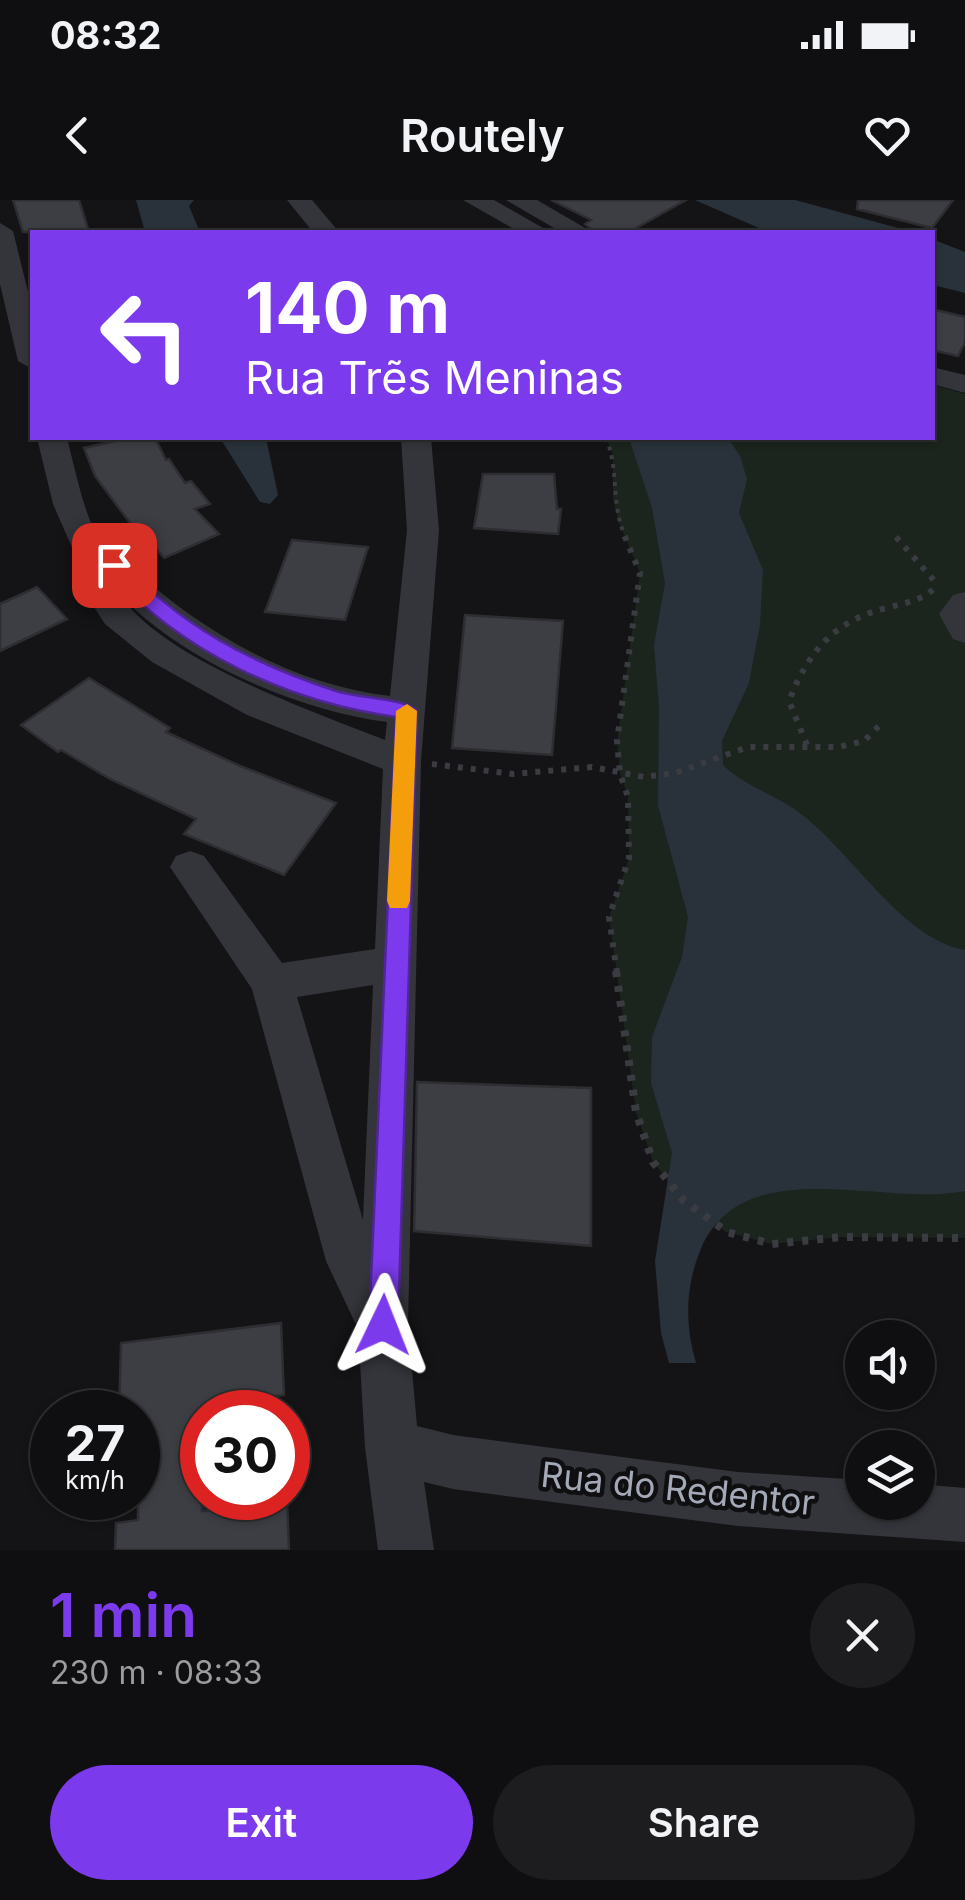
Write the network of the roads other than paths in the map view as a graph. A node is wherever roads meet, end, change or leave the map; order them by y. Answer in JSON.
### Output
{"nodes":[{"id":1,"x":298,"y":200,"type":"edge"},
{"id":2,"x":475,"y":200,"type":"edge"},
{"id":3,"x":518,"y":200,"type":"edge"},
{"id":4,"x":324,"y":230,"type":"edge"},
{"id":5,"x":534,"y":230,"type":"edge"},
{"id":6,"x":575,"y":230,"type":"edge"},
{"id":7,"x":0,"y":232,"type":"edge"},
{"id":8,"x":30,"y":353,"type":"edge"},
{"id":9,"x":935,"y":376,"type":"edge"},
{"id":10,"x":965,"y":384,"type":"edge"},
{"id":11,"x":53,"y":440,"type":"edge"},
{"id":12,"x":416,"y":440,"type":"edge"},
{"id":13,"x":90,"y":552,"type":"junction"},
{"id":14,"x":952,"y":590,"type":"edge"},
{"id":15,"x":965,"y":630,"type":"edge"},
{"id":16,"x":407,"y":711,"type":"junction"},
{"id":17,"x":402,"y":761,"type":"junction"},
{"id":18,"x":190,"y":867,"type":"dead end"},
{"id":19,"x":397,"y":962,"type":"junction"},
{"id":20,"x":272,"y":983,"type":"junction"},
{"id":21,"x":383,"y":1325,"type":"junction"},
{"id":22,"x":392,"y":1447,"type":"junction"},
{"id":23,"x":965,"y":1515,"type":"edge"},
{"id":24,"x":406,"y":1550,"type":"edge"}],
"edges":[{"from":1,"to":4,"type":"street"},
{"from":2,"to":5,"type":"street"},
{"from":3,"to":6,"type":"street"},
{"from":7,"to":8,"type":"street"},
{"from":9,"to":10,"type":"street"},
{"from":11,"to":13,"type":"street"},
{"from":12,"to":16,"type":"street"},
{"from":13,"to":16,"type":"street"},
{"from":13,"to":17,"type":"street"},
{"from":14,"to":15,"type":"street"},
{"from":16,"to":17,"type":"street"},
{"from":17,"to":19,"type":"street"},
{"from":18,"to":20,"type":"street"},
{"from":19,"to":20,"type":"street"},
{"from":19,"to":21,"type":"street"},
{"from":20,"to":21,"type":"street"},
{"from":21,"to":22,"type":"street"},
{"from":22,"to":23,"type":"street","name":"Rua do Redentor"},
{"from":22,"to":24,"type":"street"}]}
